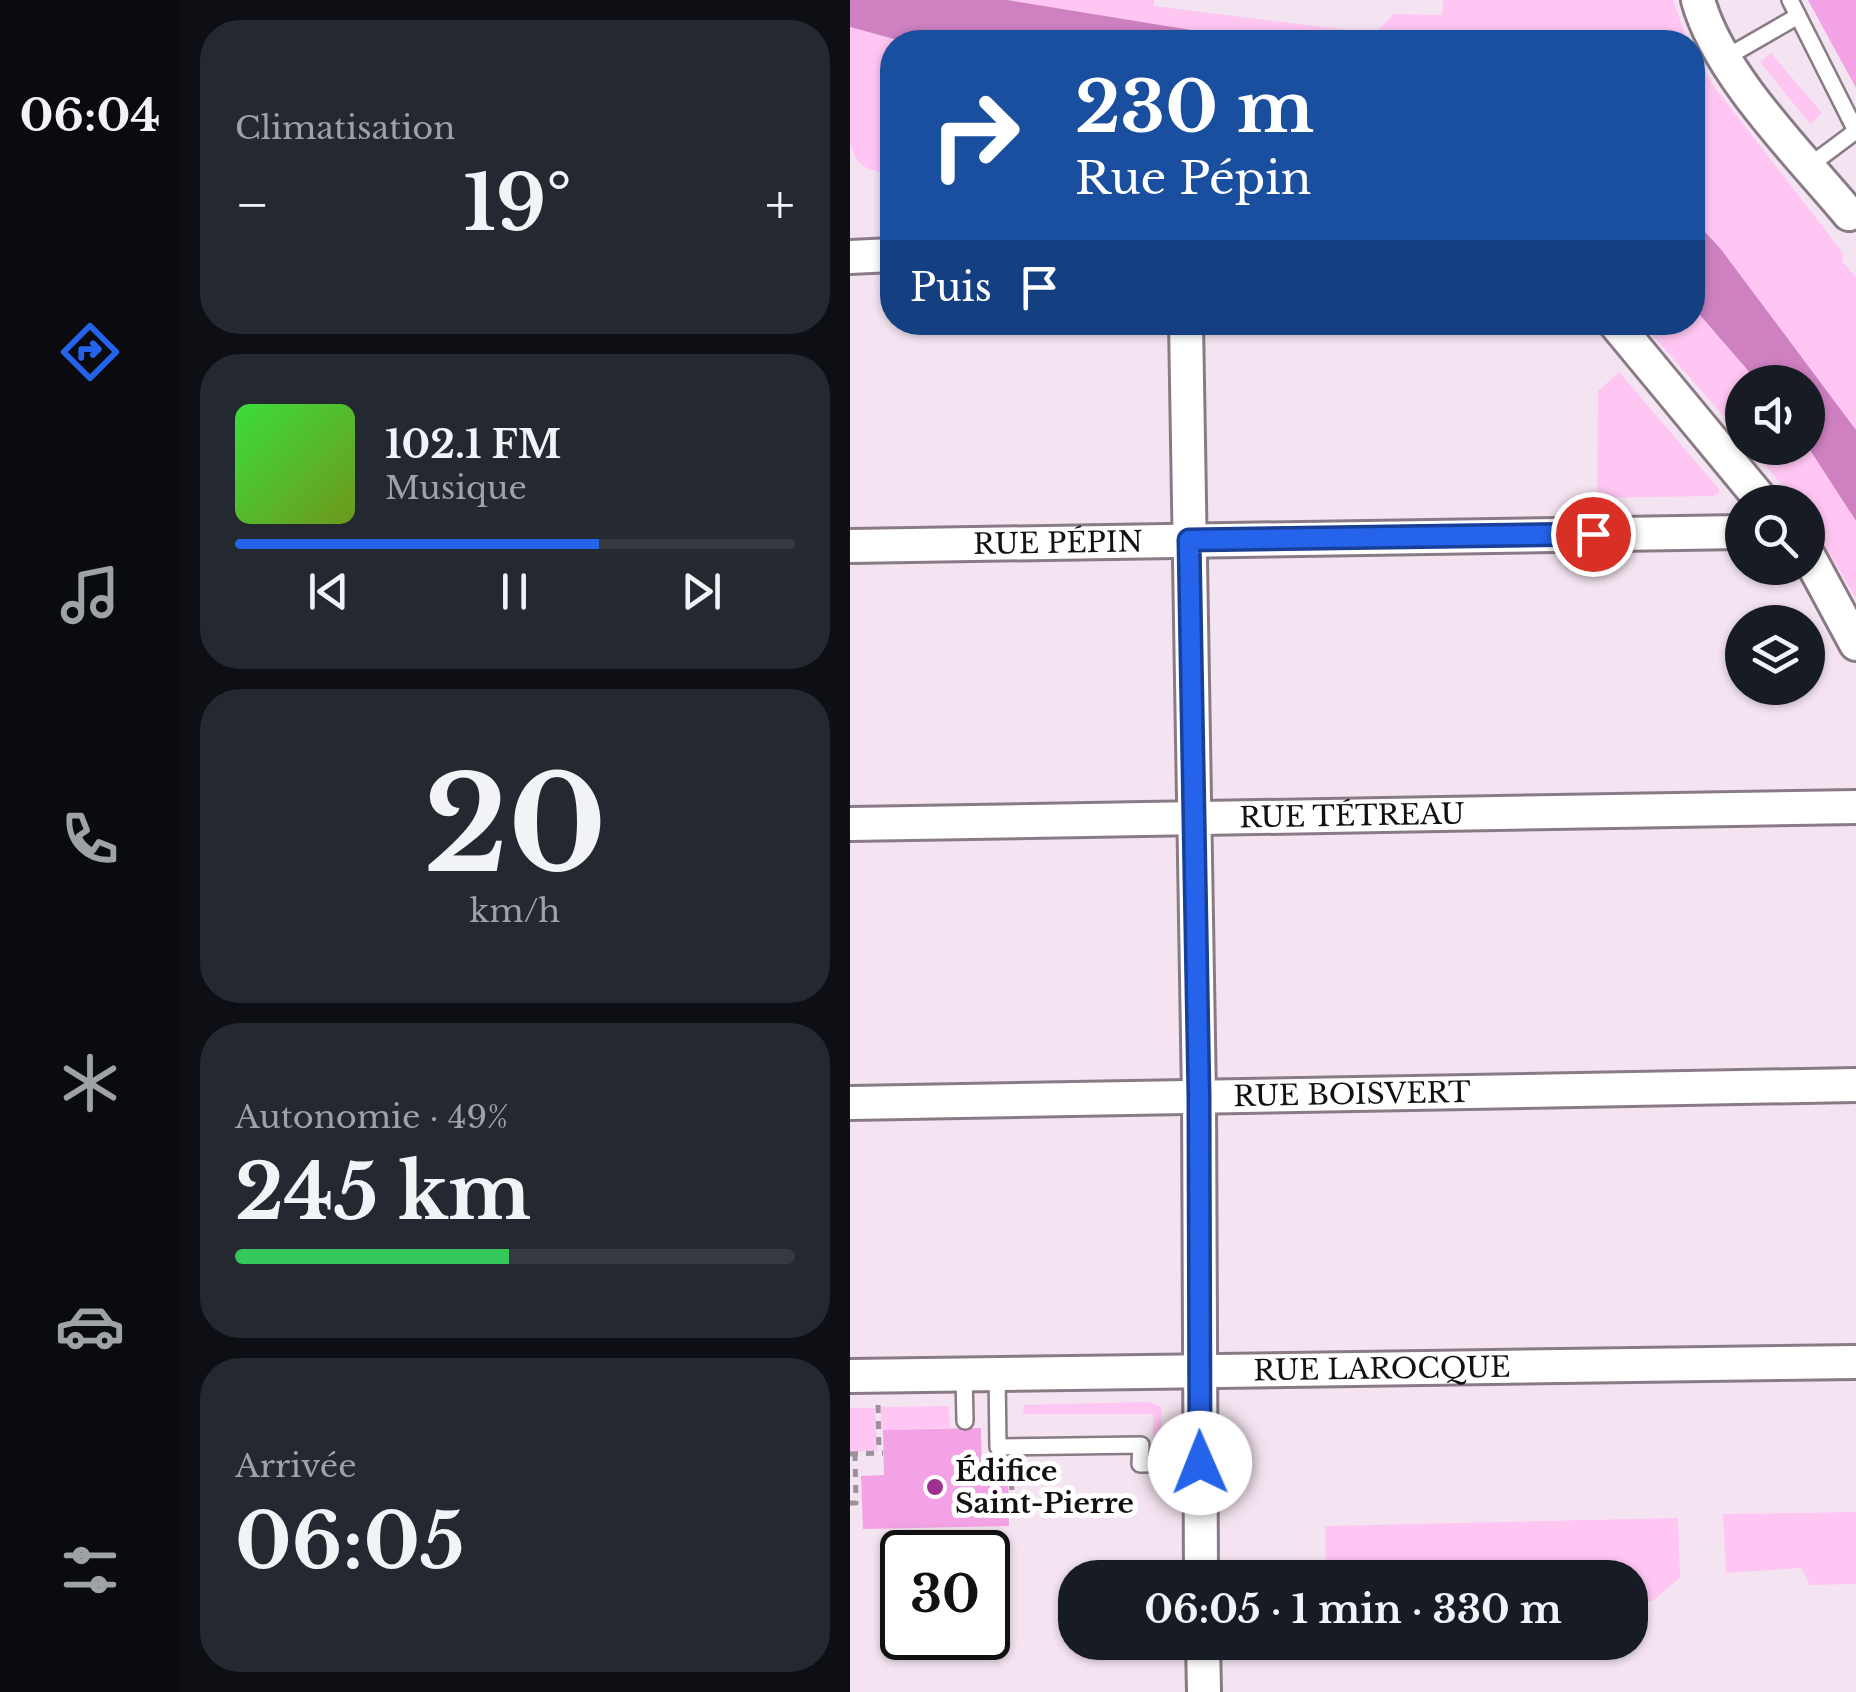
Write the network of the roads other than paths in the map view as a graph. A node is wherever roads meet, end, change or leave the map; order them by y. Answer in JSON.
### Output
{"nodes":[{"id":1,"x":1698,"y":0,"type":"edge"},
{"id":2,"x":1790,"y":0,"type":"edge"},
{"id":3,"x":1798,"y":16,"type":"junction"},
{"id":4,"x":1725,"y":58,"type":"junction"},
{"id":5,"x":1809,"y":166,"type":"junction"},
{"id":6,"x":1849,"y":214,"type":"dead end"},
{"id":7,"x":880,"y":256,"type":"edge"},
{"id":8,"x":850,"y":257,"type":"edge"},
{"id":9,"x":1186,"y":335,"type":"edge"},
{"id":10,"x":1625,"y":335,"type":"edge"},
{"id":11,"x":1749,"y":485,"type":"edge"},
{"id":12,"x":1725,"y":532,"type":"edge"},
{"id":13,"x":1189,"y":540,"type":"junction"},
{"id":14,"x":850,"y":546,"type":"edge"},
{"id":15,"x":1824,"y":585,"type":"edge"},
{"id":16,"x":1856,"y":644,"type":"edge"},
{"id":17,"x":1856,"y":807,"type":"edge"},
{"id":18,"x":1193,"y":820,"type":"junction"},
{"id":19,"x":850,"y":824,"type":"edge"},
{"id":20,"x":1856,"y":1085,"type":"edge"},
{"id":21,"x":1199,"y":1097,"type":"junction"},
{"id":22,"x":850,"y":1102,"type":"edge"},
{"id":23,"x":1856,"y":1362,"type":"edge"},
{"id":24,"x":1198,"y":1372,"type":"junction"},
{"id":25,"x":997,"y":1374,"type":"junction"},
{"id":26,"x":964,"y":1375,"type":"junction"},
{"id":27,"x":850,"y":1376,"type":"edge"},
{"id":28,"x":964,"y":1420,"type":"dead end"},
{"id":29,"x":1200,"y":1463,"type":"junction"},
{"id":30,"x":1202,"y":1560,"type":"edge"},
{"id":31,"x":1203,"y":1660,"type":"edge"},
{"id":32,"x":1204,"y":1692,"type":"edge"}],
"edges":[{"from":1,"to":4,"type":"street"},
{"from":2,"to":3,"type":"lane"},
{"from":3,"to":4,"type":"lane"},
{"from":3,"to":5,"type":"lane"},
{"from":4,"to":5,"type":"street"},
{"from":5,"to":6,"type":"street"},
{"from":7,"to":8,"type":"street"},
{"from":9,"to":13,"type":"street"},
{"from":10,"to":11,"type":"street"},
{"from":12,"to":13,"type":"street","name":"RUE PÉPIN"},
{"from":13,"to":14,"type":"street","name":"RUE PÉPIN"},
{"from":13,"to":18,"type":"street"},
{"from":15,"to":16,"type":"street"},
{"from":17,"to":18,"type":"street","name":"RUE TÉTREAU"},
{"from":18,"to":19,"type":"street","name":"RUE TÉTREAU"},
{"from":18,"to":21,"type":"street"},
{"from":20,"to":21,"type":"street","name":"RUE BOISVERT"},
{"from":21,"to":22,"type":"street","name":"RUE BOISVERT"},
{"from":21,"to":24,"type":"street"},
{"from":23,"to":24,"type":"street","name":"RUE LAROCQUE"},
{"from":24,"to":25,"type":"street","name":"RUE LAROCQUE"},
{"from":24,"to":29,"type":"street"},
{"from":25,"to":26,"type":"street","name":"RUE LAROCQUE"},
{"from":25,"to":29,"type":"lane"},
{"from":26,"to":27,"type":"street","name":"RUE LAROCQUE"},
{"from":26,"to":28,"type":"lane"},
{"from":29,"to":30,"type":"street"},
{"from":31,"to":32,"type":"street"}]}
